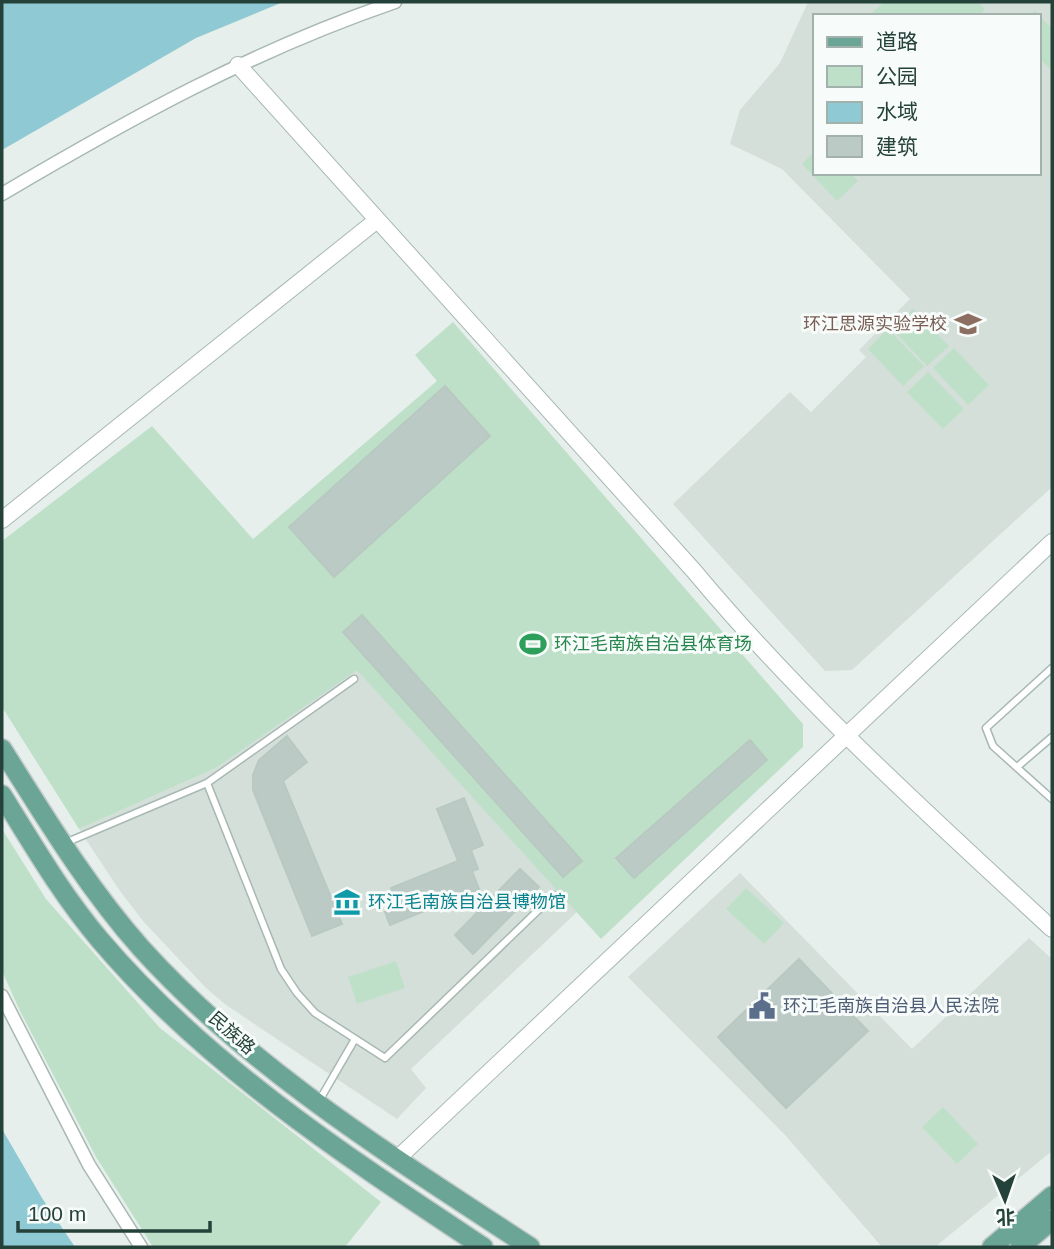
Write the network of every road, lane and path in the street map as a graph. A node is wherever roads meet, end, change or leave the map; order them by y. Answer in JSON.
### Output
{"nodes":[{"id":1,"x":395,"y":2,"type":"edge"},
{"id":2,"x":238,"y":65,"type":"junction"},
{"id":3,"x":2,"y":194,"type":"edge"},
{"id":4,"x":377,"y":220,"type":"junction"},
{"id":5,"x":2,"y":520,"type":"edge"},
{"id":6,"x":1052,"y":542,"type":"edge"},
{"id":7,"x":1052,"y":668,"type":"edge"},
{"id":8,"x":354,"y":679,"type":"dead end"},
{"id":9,"x":845,"y":737,"type":"junction"},
{"id":10,"x":1052,"y":737,"type":"edge"},
{"id":11,"x":2,"y":749,"type":"edge"},
{"id":12,"x":1017,"y":767,"type":"junction"},
{"id":13,"x":207,"y":783,"type":"junction"},
{"id":14,"x":2,"y":795,"type":"edge"},
{"id":15,"x":1052,"y":799,"type":"edge"},
{"id":16,"x":63,"y":845,"type":"junction"},
{"id":17,"x":554,"y":895,"type":"dead end"},
{"id":18,"x":1052,"y":929,"type":"edge"},
{"id":19,"x":2,"y":996,"type":"edge"},
{"id":20,"x":355,"y":1039,"type":"junction"},
{"id":21,"x":318,"y":1103,"type":"junction"},
{"id":22,"x":398,"y":1158,"type":"junction"},
{"id":23,"x":1052,"y":1196,"type":"edge"},
{"id":24,"x":1052,"y":1220,"type":"edge"},
{"id":25,"x":141,"y":1247,"type":"edge"},
{"id":26,"x":483,"y":1247,"type":"edge"},
{"id":27,"x":530,"y":1247,"type":"edge"},
{"id":28,"x":992,"y":1247,"type":"edge"},
{"id":29,"x":1020,"y":1247,"type":"edge"}],
"edges":[{"from":1,"to":2,"type":"street"},
{"from":2,"to":3,"type":"street"},
{"from":2,"to":4,"type":"street"},
{"from":4,"to":5,"type":"street"},
{"from":4,"to":9,"type":"street"},
{"from":6,"to":9,"type":"street"},
{"from":7,"to":12,"type":"lane"},
{"from":8,"to":13,"type":"lane"},
{"from":9,"to":18,"type":"street"},
{"from":9,"to":22,"type":"street"},
{"from":10,"to":12,"type":"lane"},
{"from":11,"to":16,"type":"main road","name":"民族路"},
{"from":12,"to":15,"type":"lane"},
{"from":13,"to":16,"type":"lane"},
{"from":13,"to":20,"type":"lane"},
{"from":14,"to":26,"type":"main road","name":"民族路"},
{"from":16,"to":21,"type":"main road","name":"民族路"},
{"from":17,"to":20,"type":"lane"},
{"from":19,"to":25,"type":"street"},
{"from":20,"to":21,"type":"lane"},
{"from":21,"to":22,"type":"main road","name":"民族路"},
{"from":22,"to":27,"type":"main road","name":"民族路"},
{"from":23,"to":28,"type":"main road"},
{"from":24,"to":29,"type":"main road"}]}
